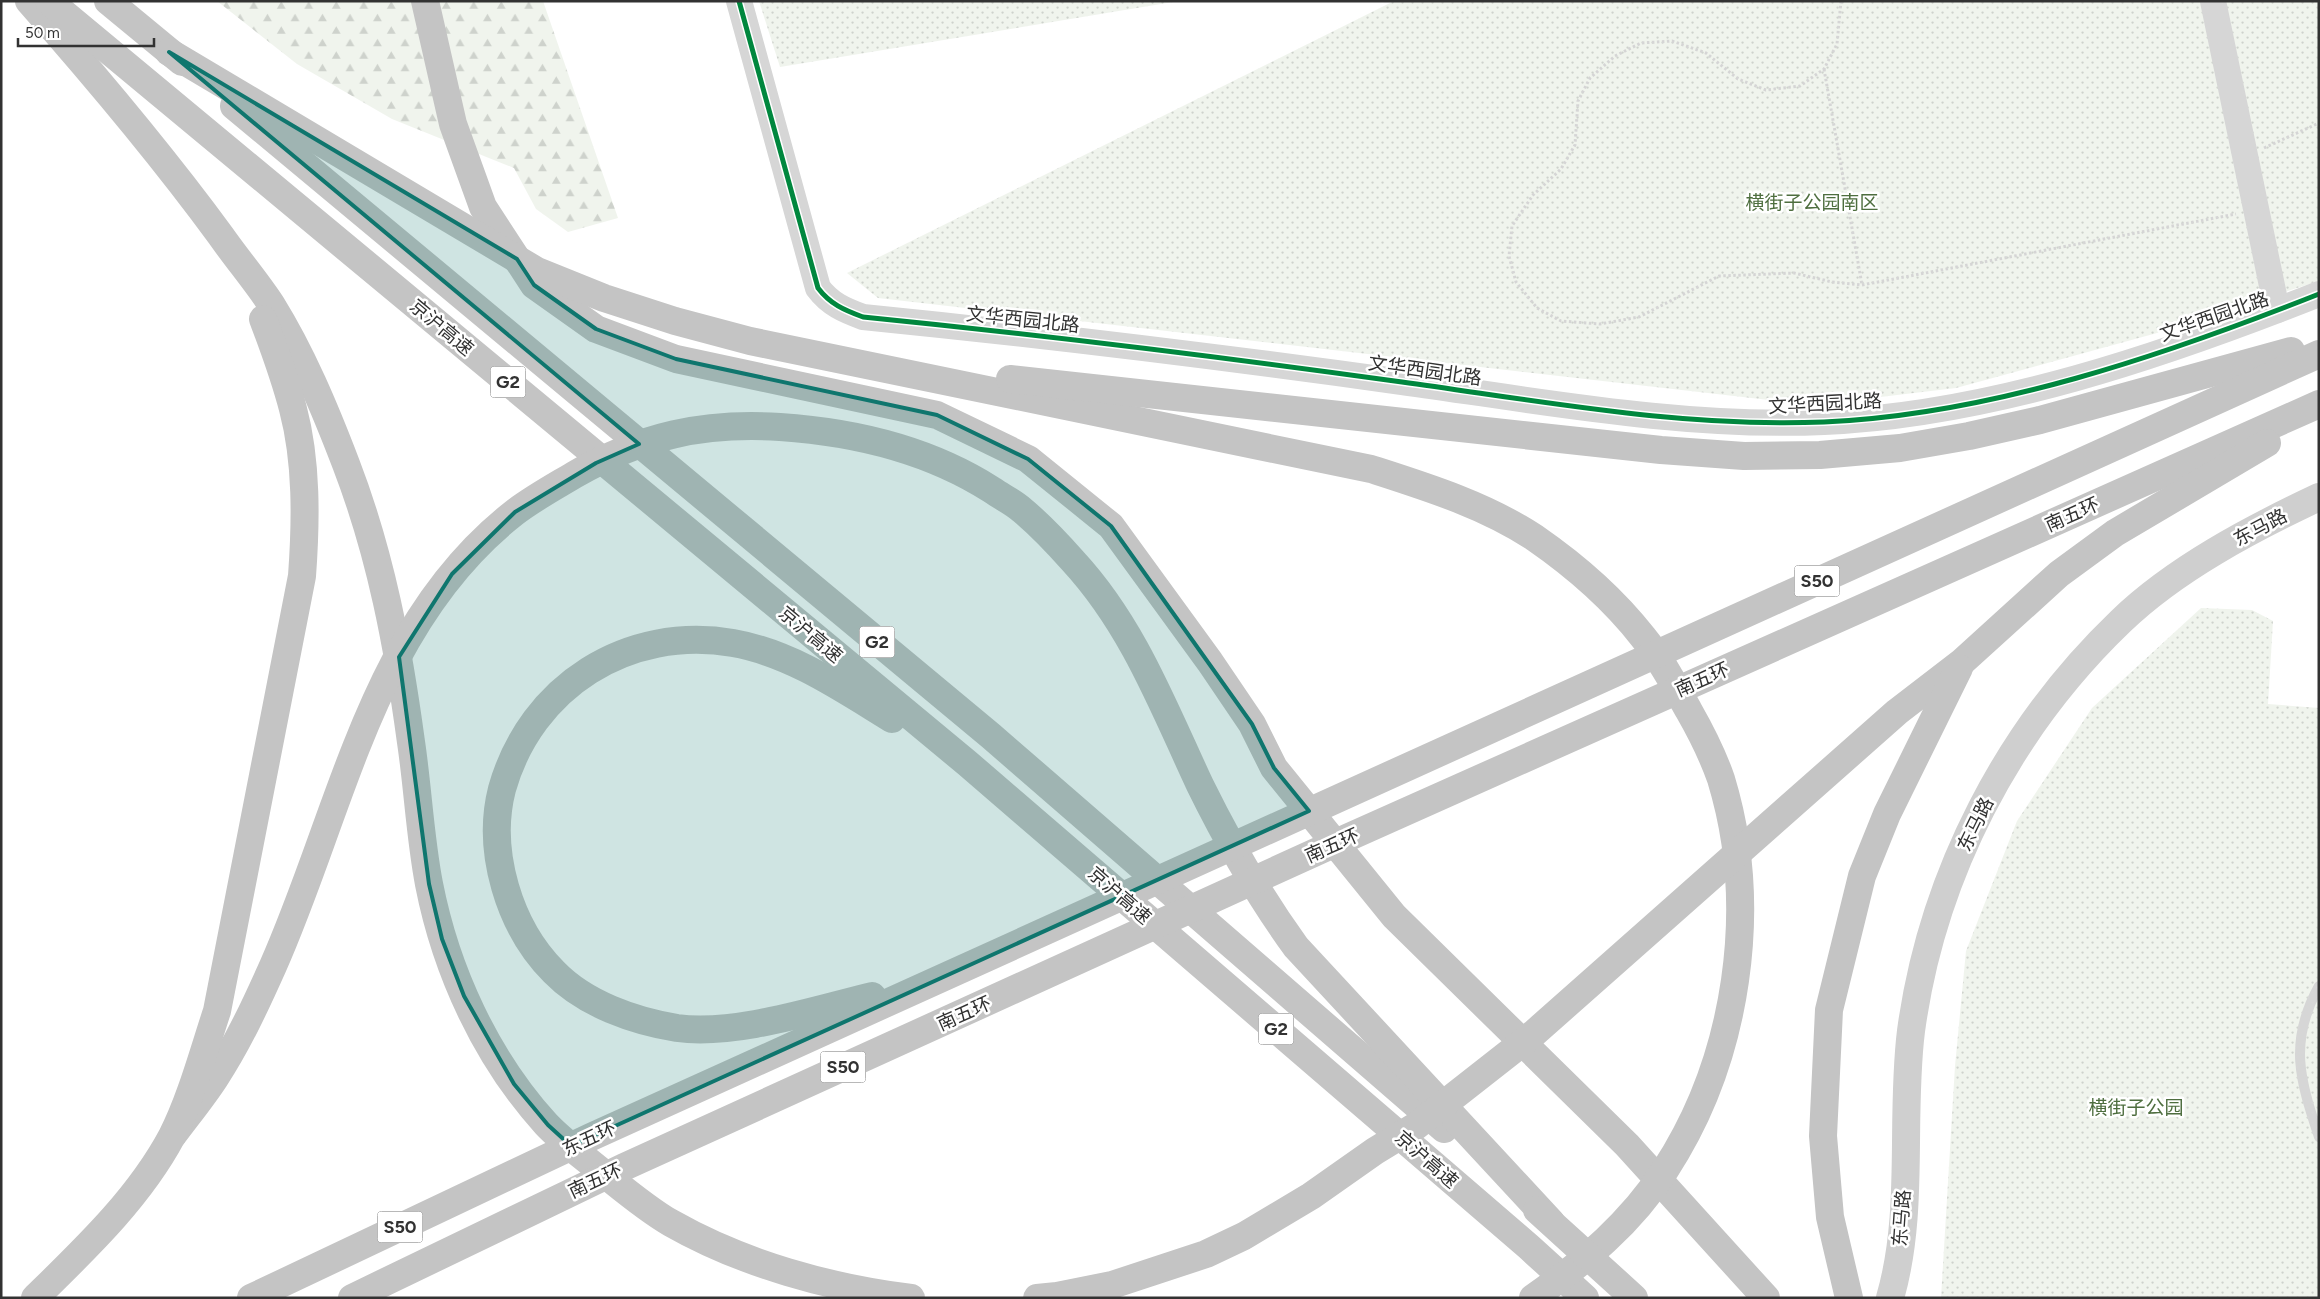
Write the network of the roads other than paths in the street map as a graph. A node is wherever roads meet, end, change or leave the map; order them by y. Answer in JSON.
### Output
{"nodes":[{"id":1,"x":29,"y":1,"type":"edge"},
{"id":2,"x":49,"y":1,"type":"edge"},
{"id":3,"x":108,"y":1,"type":"edge"},
{"id":4,"x":425,"y":1,"type":"edge"},
{"id":5,"x":739,"y":1,"type":"edge"},
{"id":6,"x":2213,"y":1,"type":"edge"},
{"id":7,"x":169,"y":52,"type":"junction"},
{"id":8,"x":217,"y":231,"type":"junction"},
{"id":9,"x":2319,"y":294,"type":"edge"},
{"id":10,"x":2277,"y":310,"type":"junction"},
{"id":11,"x":2319,"y":343,"type":"edge"},
{"id":12,"x":2319,"y":354,"type":"edge"},
{"id":13,"x":848,"y":361,"type":"junction"},
{"id":14,"x":2319,"y":404,"type":"edge"},
{"id":15,"x":2319,"y":414,"type":"edge"},
{"id":16,"x":2319,"y":497,"type":"edge"},
{"id":17,"x":1962,"y":662,"type":"junction"},
{"id":18,"x":966,"y":763,"type":"junction"},
{"id":19,"x":929,"y":983,"type":"junction"},
{"id":20,"x":2319,"y":986,"type":"edge"},
{"id":21,"x":173,"y":1135,"type":"junction"},
{"id":22,"x":2319,"y":1137,"type":"edge"},
{"id":23,"x":1551,"y":1222,"type":"junction"},
{"id":24,"x":1892,"y":1291,"type":"edge"},
{"id":25,"x":35,"y":1298,"type":"edge"},
{"id":26,"x":251,"y":1298,"type":"edge"},
{"id":27,"x":352,"y":1298,"type":"edge"},
{"id":28,"x":912,"y":1298,"type":"edge"},
{"id":29,"x":1037,"y":1298,"type":"edge"},
{"id":30,"x":1534,"y":1298,"type":"edge"},
{"id":31,"x":1585,"y":1298,"type":"edge"},
{"id":32,"x":1634,"y":1298,"type":"edge"},
{"id":33,"x":1766,"y":1298,"type":"edge"},
{"id":34,"x":1849,"y":1298,"type":"edge"}],
"edges":[{"from":1,"to":8,"type":"highway"},
{"from":2,"to":18,"type":"highway","name":"京沪高速","number":"G2"},
{"from":3,"to":7,"type":"highway","name":"京沪高速","number":"G2"},
{"from":4,"to":33,"type":"highway"},
{"from":5,"to":10,"type":"street","name":"文华西园北路"},
{"from":6,"to":10,"type":"street"},
{"from":7,"to":13,"type":"highway"},
{"from":7,"to":23,"type":"highway","name":"京沪高速","number":"G2"},
{"from":8,"to":21,"type":"highway"},
{"from":8,"to":28,"type":"highway"},
{"from":9,"to":10,"type":"street","name":"文华西园北路"},
{"from":11,"to":13,"type":"highway"},
{"from":12,"to":19,"type":"highway","number":"S50"},
{"from":13,"to":30,"type":"highway"},
{"from":14,"to":27,"type":"highway","name":"南五环","number":"S50"},
{"from":15,"to":17,"type":"highway"},
{"from":16,"to":24,"type":"main road","name":"东马路"},
{"from":17,"to":29,"type":"highway"},
{"from":17,"to":34,"type":"highway"},
{"from":18,"to":19,"type":"highway"},
{"from":18,"to":31,"type":"highway","name":"京沪高速","number":"G2"},
{"from":19,"to":26,"type":"highway","name":"东五环","number":"S50"},
{"from":20,"to":22,"type":"lane"},
{"from":21,"to":23,"type":"highway"},
{"from":21,"to":25,"type":"highway"},
{"from":23,"to":32,"type":"highway","name":"京沪高速","number":"G2"}]}
